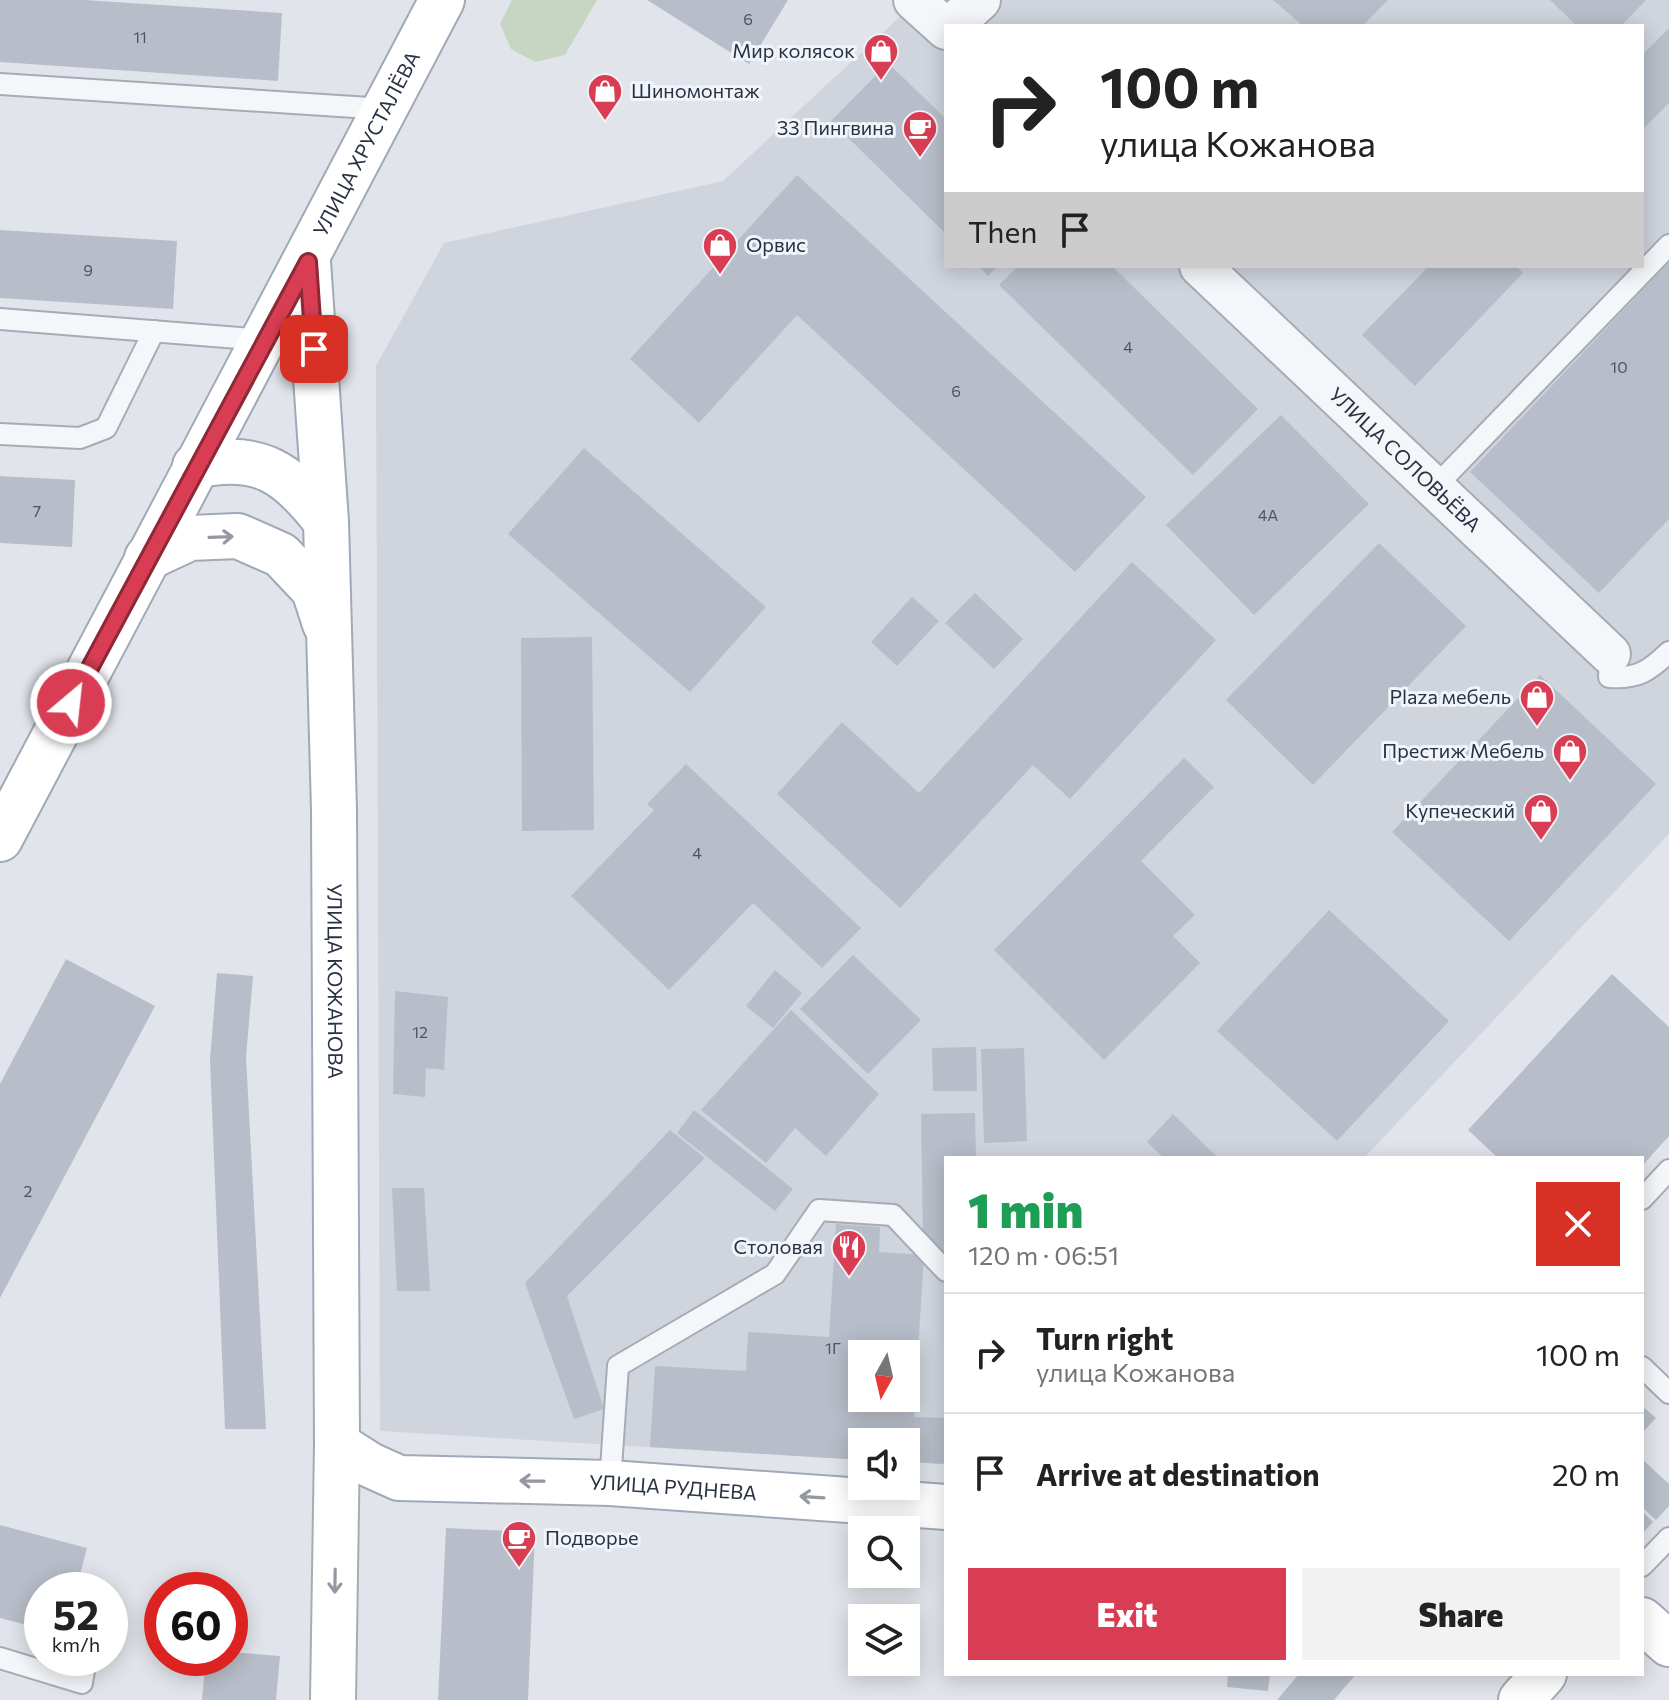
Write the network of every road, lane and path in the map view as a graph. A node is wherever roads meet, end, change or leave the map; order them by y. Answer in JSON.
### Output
{"nodes":[{"id":1,"x":442,"y":0,"type":"edge"},
{"id":2,"x":914,"y":0,"type":"edge"},
{"id":3,"x":980,"y":0,"type":"edge"},
{"id":4,"x":944,"y":24,"type":"edge"},
{"id":5,"x":952,"y":24,"type":"edge"},
{"id":6,"x":0,"y":84,"type":"edge"},
{"id":7,"x":385,"y":109,"type":"junction"},
{"id":8,"x":1669,"y":245,"type":"edge"},
{"id":9,"x":308,"y":262,"type":"junction"},
{"id":10,"x":1202,"y":268,"type":"edge"},
{"id":11,"x":0,"y":319,"type":"edge"},
{"id":12,"x":154,"y":331,"type":"junction"},
{"id":13,"x":264,"y":340,"type":"junction"},
{"id":14,"x":0,"y":434,"type":"edge"},
{"id":15,"x":195,"y":466,"type":"junction"},
{"id":16,"x":1434,"y":488,"type":"junction"},
{"id":17,"x":326,"y":522,"type":"junction"},
{"id":18,"x":147,"y":558,"type":"junction"},
{"id":19,"x":328,"y":635,"type":"junction"},
{"id":20,"x":1669,"y":652,"type":"edge"},
{"id":21,"x":1610,"y":654,"type":"joint"},
{"id":22,"x":0,"y":839,"type":"edge"},
{"id":23,"x":1669,"y":1170,"type":"edge"},
{"id":24,"x":1644,"y":1197,"type":"edge"},
{"id":25,"x":944,"y":1269,"type":"edge"},
{"id":26,"x":1644,"y":1369,"type":"edge"},
{"id":27,"x":1669,"y":1393,"type":"edge"},
{"id":28,"x":337,"y":1444,"type":"junction"},
{"id":29,"x":399,"y":1478,"type":"junction"},
{"id":30,"x":610,"y":1483,"type":"junction"},
{"id":31,"x":337,"y":1503,"type":"junction"},
{"id":32,"x":944,"y":1507,"type":"edge"},
{"id":33,"x":1669,"y":1538,"type":"edge"},
{"id":34,"x":1644,"y":1564,"type":"edge"},
{"id":35,"x":1644,"y":1622,"type":"edge"},
{"id":36,"x":1669,"y":1644,"type":"edge"},
{"id":37,"x":0,"y":1658,"type":"edge"},
{"id":38,"x":24,"y":1665,"type":"edge"},
{"id":39,"x":59,"y":1676,"type":"edge"},
{"id":40,"x":83,"y":1676,"type":"edge"},
{"id":41,"x":1542,"y":1676,"type":"edge"},
{"id":42,"x":333,"y":1700,"type":"edge"},
{"id":43,"x":1521,"y":1700,"type":"edge"}],
"edges":[{"from":1,"to":7,"type":"main road","name":"УЛИЦА ХРУСТАЛЁВА"},
{"from":2,"to":4,"type":"street"},
{"from":3,"to":5,"type":"street"},
{"from":6,"to":7,"type":"lane"},
{"from":7,"to":9,"type":"main road","name":"УЛИЦА ХРУСТАЛЁВА"},
{"from":8,"to":16,"type":"lane"},
{"from":9,"to":13,"type":"main road","name":"УЛИЦА ХРУСТАЛЁВА"},
{"from":9,"to":17,"type":"main road","name":"УЛИЦА КОЖАНОВА"},
{"from":10,"to":16,"type":"street","name":"УЛИЦА СОЛОВЬЁВА"},
{"from":11,"to":12,"type":"lane"},
{"from":12,"to":13,"type":"lane"},
{"from":12,"to":14,"type":"lane"},
{"from":13,"to":15,"type":"main road","name":"УЛИЦА ХРУСТАЛЁВА"},
{"from":15,"to":17,"type":"main road"},
{"from":15,"to":18,"type":"main road","name":"УЛИЦА ХРУСТАЛЁВА"},
{"from":16,"to":21,"type":"street","name":"УЛИЦА СОЛОВЬЁВА"},
{"from":17,"to":19,"type":"main road","name":"УЛИЦА КОЖАНОВА"},
{"from":18,"to":19,"type":"main road","one_way":true},
{"from":18,"to":22,"type":"main road","name":"УЛИЦА ХРУСТАЛЁВА"},
{"from":19,"to":28,"type":"main road","name":"УЛИЦА КОЖАНОВА"},
{"from":20,"to":21,"type":"lane"},
{"from":23,"to":24,"type":"lane"},
{"from":25,"to":30,"type":"lane"},
{"from":26,"to":27,"type":"lane"},
{"from":28,"to":29,"type":"main road","name":"УЛИЦА РУДНЕВА"},
{"from":28,"to":31,"type":"main road","name":"УЛИЦА КОЖАНОВА"},
{"from":30,"to":29,"type":"main road","name":"УЛИЦА РУДНЕВА","one_way":true},
{"from":29,"to":31,"type":"main road","name":"УЛИЦА РУДНЕВА"},
{"from":32,"to":30,"type":"main road","name":"УЛИЦА РУДНЕВА","one_way":true},
{"from":31,"to":42,"type":"main road","name":"УЛИЦА КОЖАНОВА","one_way":true},
{"from":33,"to":34,"type":"lane"},
{"from":35,"to":36,"type":"main road"},
{"from":37,"to":38,"type":"lane"},
{"from":39,"to":40,"type":"lane"},
{"from":41,"to":43,"type":"main road"}]}
